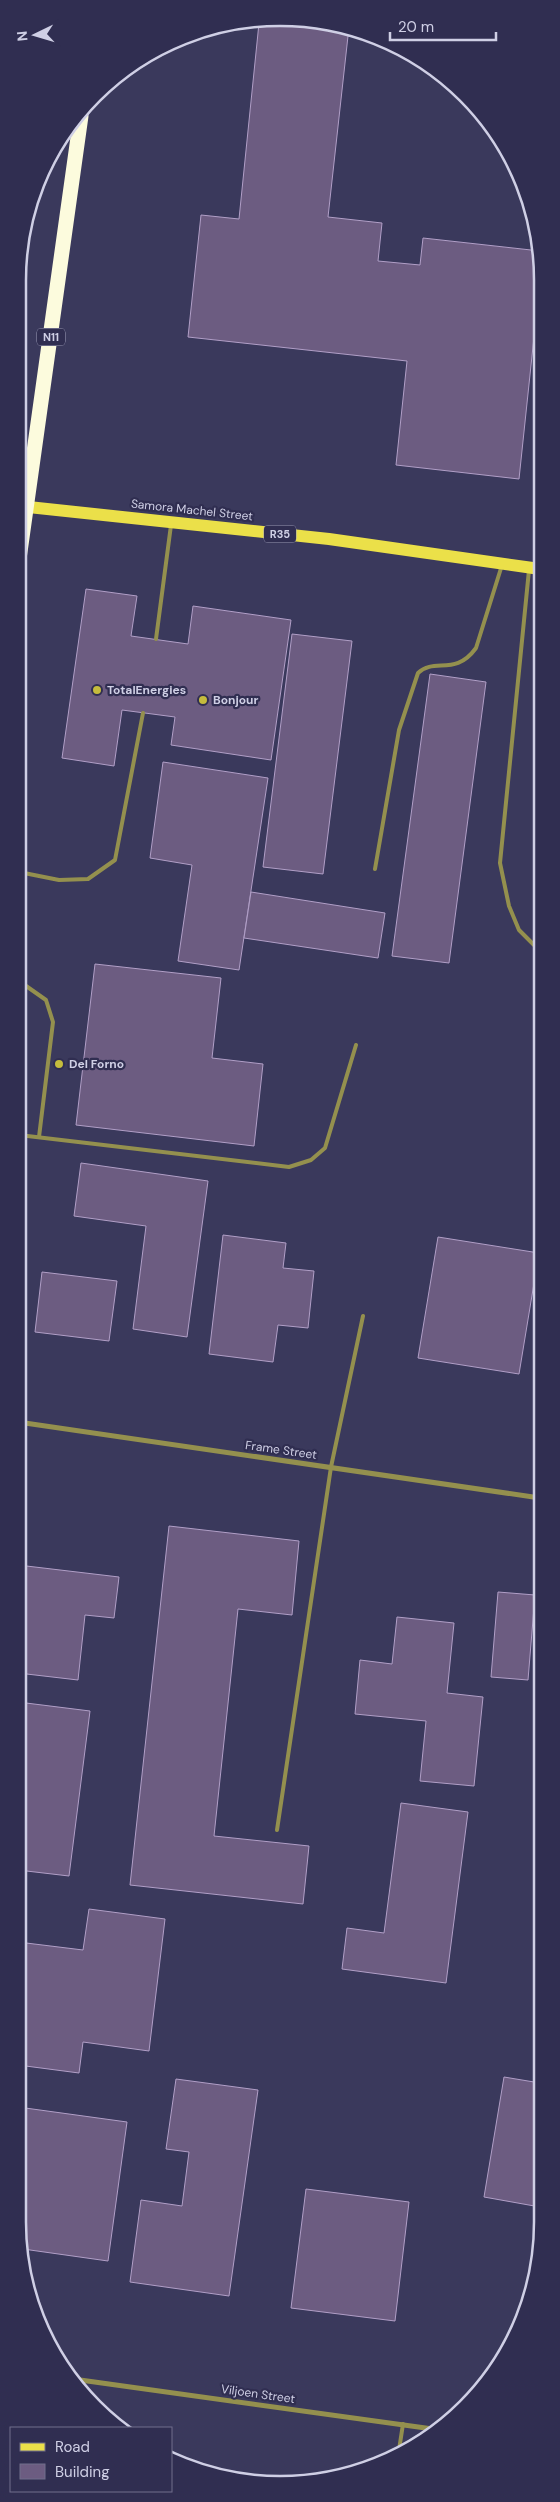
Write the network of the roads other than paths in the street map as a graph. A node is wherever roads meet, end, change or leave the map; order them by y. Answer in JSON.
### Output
{"nodes":[{"id":1,"x":80,"y":125,"type":"edge"},
{"id":2,"x":26,"y":492,"type":"edge"},
{"id":3,"x":26,"y":506,"type":"edge"},
{"id":4,"x":171,"y":522,"type":"junction"},
{"id":5,"x":502,"y":564,"type":"junction"},
{"id":6,"x":534,"y":569,"type":"edge"},
{"id":7,"x":156,"y":639,"type":"dead end"},
{"id":8,"x":143,"y":713,"type":"dead end"},
{"id":9,"x":375,"y":869,"type":"dead end"},
{"id":10,"x":26,"y":873,"type":"edge"},
{"id":11,"x":534,"y":945,"type":"edge"},
{"id":12,"x":26,"y":986,"type":"edge"},
{"id":13,"x":356,"y":1044,"type":"dead end"},
{"id":14,"x":26,"y":1136,"type":"edge"},
{"id":15,"x":39,"y":1137,"type":"junction"},
{"id":16,"x":363,"y":1316,"type":"dead end"},
{"id":17,"x":26,"y":1423,"type":"edge"},
{"id":18,"x":331,"y":1468,"type":"junction"},
{"id":19,"x":534,"y":1497,"type":"edge"},
{"id":20,"x":278,"y":1830,"type":"dead end"},
{"id":21,"x":82,"y":2380,"type":"edge"},
{"id":22,"x":403,"y":2424,"type":"junction"},
{"id":23,"x":428,"y":2428,"type":"edge"},
{"id":24,"x":400,"y":2446,"type":"edge"}],
"edges":[{"from":1,"to":2,"type":"highway","number":"N11"},
{"from":3,"to":4,"type":"main road","name":"Samora Machel Street","number":"R35"},
{"from":4,"to":5,"type":"main road","name":"Samora Machel Street","number":"R35"},
{"from":4,"to":7,"type":"lane"},
{"from":5,"to":6,"type":"main road","name":"Samora Machel Street","number":"R35"},
{"from":5,"to":9,"type":"lane"},
{"from":6,"to":11,"type":"lane"},
{"from":8,"to":10,"type":"lane"},
{"from":12,"to":15,"type":"lane"},
{"from":13,"to":15,"type":"lane"},
{"from":14,"to":15,"type":"lane"},
{"from":16,"to":18,"type":"lane"},
{"from":17,"to":18,"type":"street","name":"Frame Street"},
{"from":18,"to":19,"type":"street","name":"Frame Street"},
{"from":18,"to":20,"type":"lane"},
{"from":21,"to":22,"type":"street","name":"Viljoen Street"},
{"from":22,"to":23,"type":"street","name":"Viljoen Street"},
{"from":22,"to":24,"type":"lane"}]}
